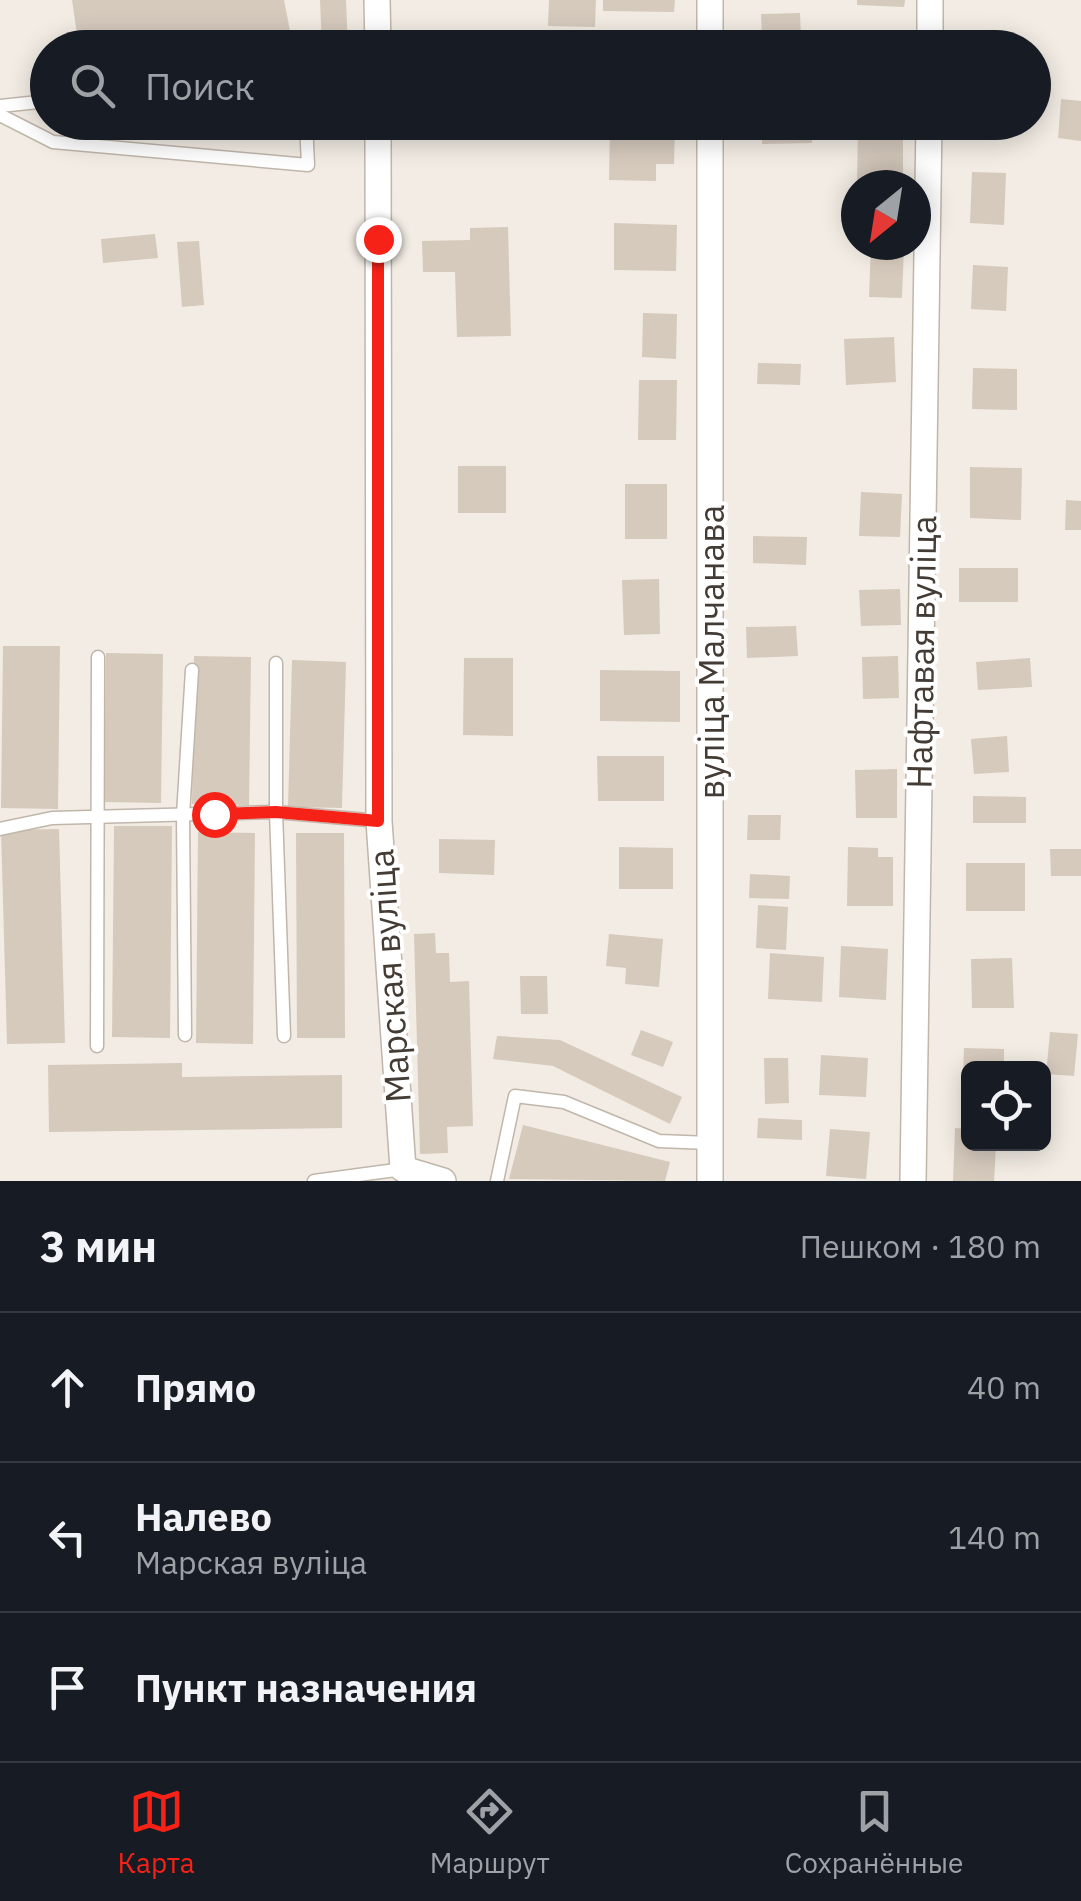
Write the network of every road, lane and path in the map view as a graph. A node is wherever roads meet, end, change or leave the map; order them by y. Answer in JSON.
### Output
{"nodes":[{"id":1,"x":378,"y":0,"type":"edge"},
{"id":2,"x":710,"y":0,"type":"edge"},
{"id":3,"x":930,"y":0,"type":"edge"},
{"id":4,"x":378,"y":30,"type":"edge"},
{"id":5,"x":710,"y":30,"type":"edge"},
{"id":6,"x":930,"y":30,"type":"edge"},
{"id":7,"x":30,"y":103,"type":"edge"},
{"id":8,"x":0,"y":106,"type":"edge"},
{"id":9,"x":0,"y":115,"type":"edge"},
{"id":10,"x":30,"y":130,"type":"edge"},
{"id":11,"x":49,"y":140,"type":"edge"},
{"id":12,"x":307,"y":140,"type":"edge"},
{"id":13,"x":378,"y":140,"type":"edge"},
{"id":14,"x":710,"y":140,"type":"edge"},
{"id":15,"x":928,"y":140,"type":"edge"},
{"id":16,"x":98,"y":656,"type":"dead end"},
{"id":17,"x":276,"y":662,"type":"dead end"},
{"id":18,"x":192,"y":670,"type":"dead end"},
{"id":19,"x":276,"y":812,"type":"junction"},
{"id":20,"x":96,"y":816,"type":"junction"},
{"id":21,"x":183,"y":816,"type":"junction"},
{"id":22,"x":378,"y":821,"type":"junction"},
{"id":23,"x":0,"y":828,"type":"edge"},
{"id":24,"x":185,"y":1034,"type":"dead end"},
{"id":25,"x":284,"y":1036,"type":"dead end"},
{"id":26,"x":97,"y":1046,"type":"dead end"},
{"id":27,"x":710,"y":1143,"type":"junction"},
{"id":28,"x":403,"y":1175,"type":"edge"},
{"id":29,"x":314,"y":1181,"type":"edge"},
{"id":30,"x":443,"y":1181,"type":"edge"},
{"id":31,"x":498,"y":1181,"type":"edge"},
{"id":32,"x":710,"y":1181,"type":"edge"},
{"id":33,"x":913,"y":1181,"type":"edge"}],
"edges":[{"from":1,"to":4,"type":"street"},
{"from":2,"to":5,"type":"street"},
{"from":3,"to":6,"type":"street"},
{"from":7,"to":8,"type":"lane"},
{"from":9,"to":10,"type":"lane"},
{"from":11,"to":12,"type":"lane"},
{"from":13,"to":22,"type":"street","name":"Марская вуліца"},
{"from":14,"to":27,"type":"street","name":"вуліца Малчанава"},
{"from":15,"to":33,"type":"street","name":"Нафтавая вуліца"},
{"from":16,"to":20,"type":"lane"},
{"from":17,"to":19,"type":"lane"},
{"from":18,"to":21,"type":"lane"},
{"from":19,"to":21,"type":"lane"},
{"from":19,"to":22,"type":"lane"},
{"from":19,"to":25,"type":"lane"},
{"from":20,"to":21,"type":"lane"},
{"from":20,"to":23,"type":"lane"},
{"from":20,"to":26,"type":"lane"},
{"from":21,"to":24,"type":"lane"},
{"from":22,"to":28,"type":"street","name":"Марская вуліца"},
{"from":27,"to":31,"type":"lane"},
{"from":27,"to":32,"type":"street","name":"вуліца Малчанава"},
{"from":28,"to":29,"type":"lane"},
{"from":28,"to":30,"type":"street"}]}
